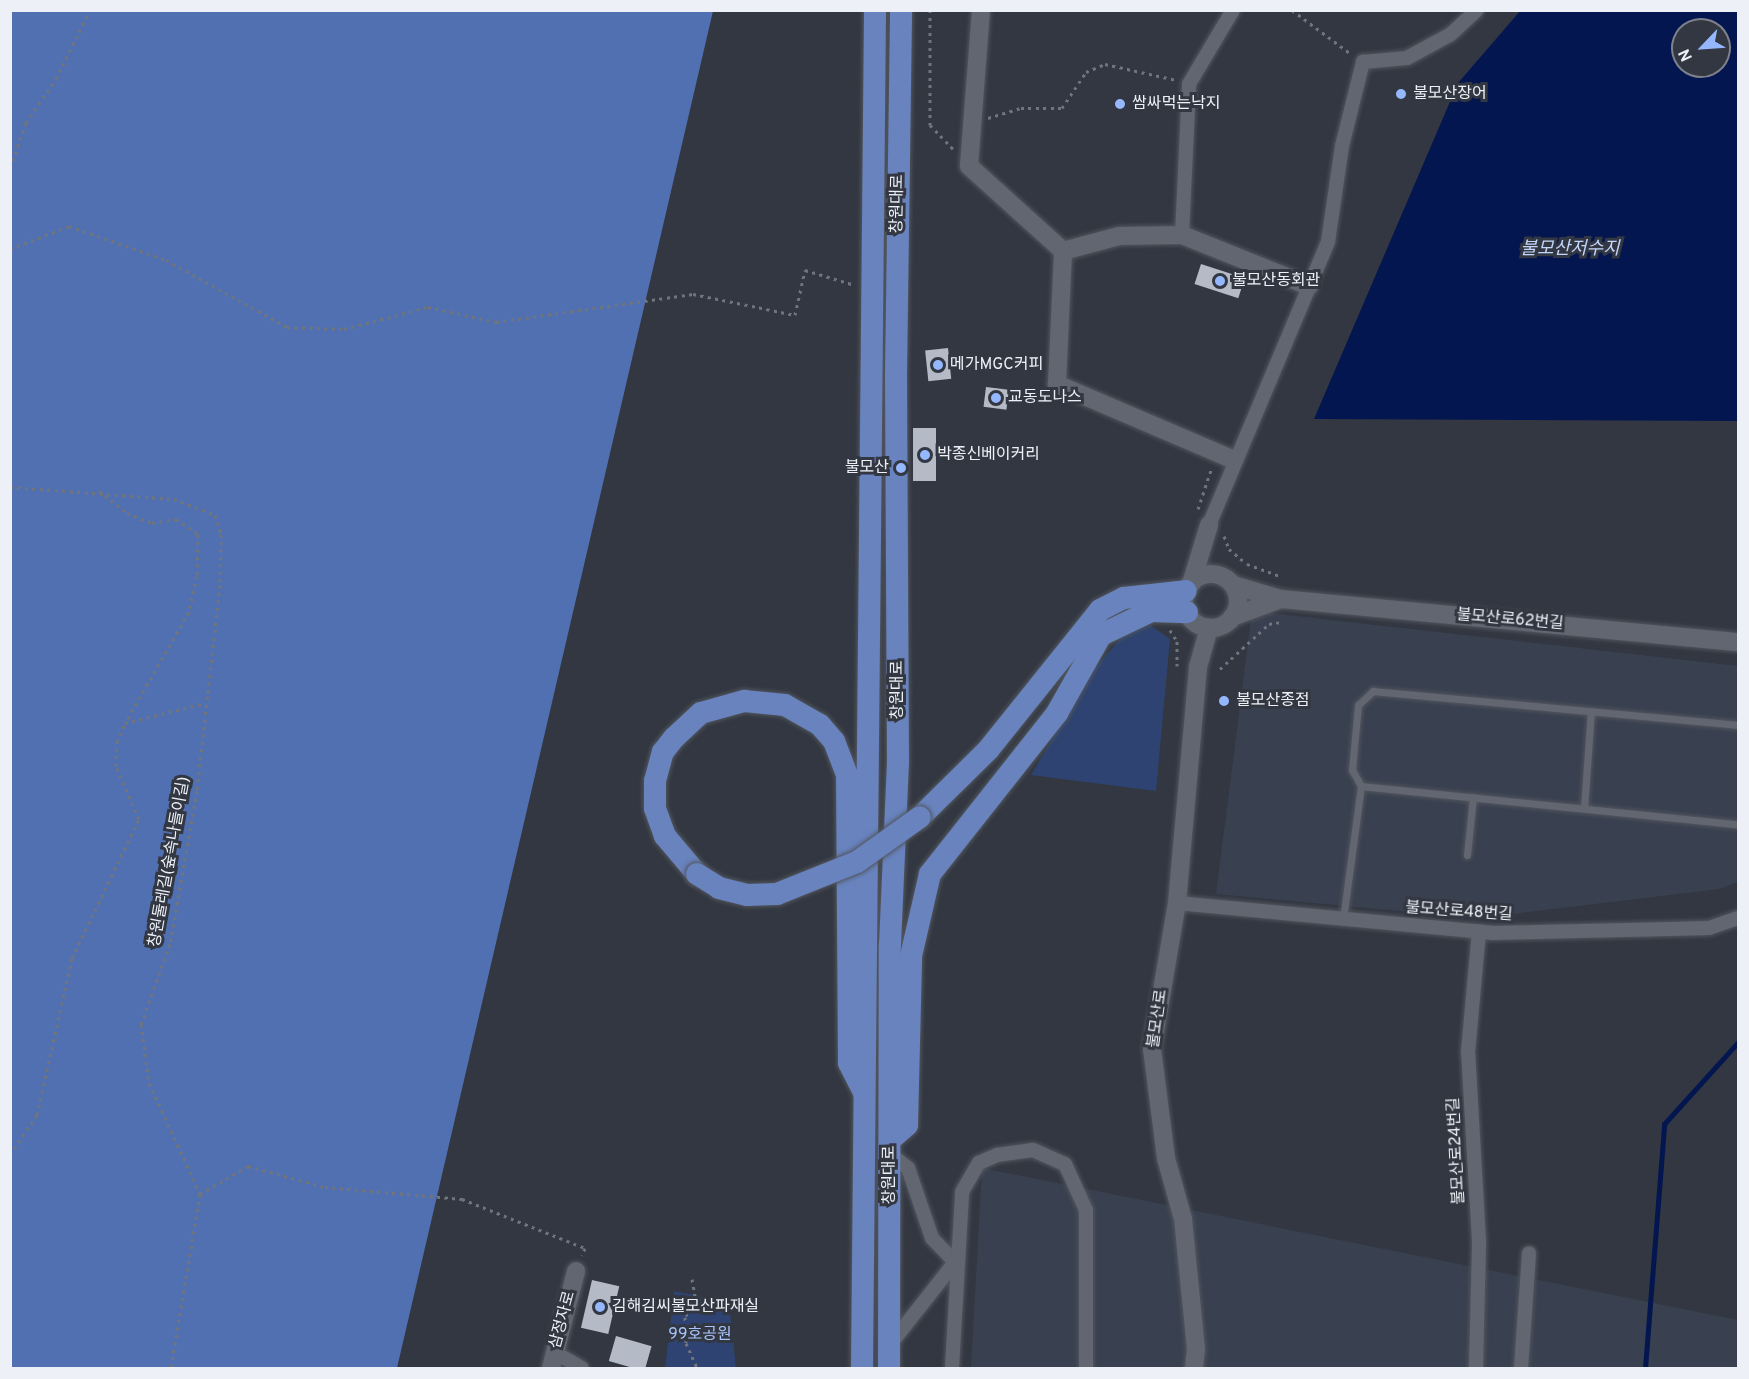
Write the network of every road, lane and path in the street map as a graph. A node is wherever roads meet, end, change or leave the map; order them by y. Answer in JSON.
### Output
{"nodes":[{"id":1,"x":90,"y":10,"type":"edge"},
{"id":2,"x":874,"y":10,"type":"edge"},
{"id":3,"x":901,"y":10,"type":"edge"},
{"id":4,"x":930,"y":10,"type":"edge"},
{"id":5,"x":981,"y":10,"type":"edge"},
{"id":6,"x":1233,"y":10,"type":"edge"},
{"id":7,"x":1292,"y":10,"type":"edge"},
{"id":8,"x":1477,"y":10,"type":"edge"},
{"id":9,"x":1363,"y":62,"type":"junction"},
{"id":10,"x":1189,"y":84,"type":"junction"},
{"id":11,"x":972,"y":123,"type":"junction"},
{"id":12,"x":969,"y":166,"type":"junction"},
{"id":13,"x":10,"y":168,"type":"edge"},
{"id":14,"x":1182,"y":235,"type":"junction"},
{"id":15,"x":10,"y":249,"type":"edge"},
{"id":16,"x":1063,"y":251,"type":"junction"},
{"id":17,"x":1309,"y":286,"type":"junction"},
{"id":18,"x":871,"y":290,"type":"junction"},
{"id":19,"x":1234,"y":460,"type":"junction"},
{"id":20,"x":10,"y":488,"type":"edge"},
{"id":21,"x":98,"y":490,"type":"junction"},
{"id":22,"x":1216,"y":529,"type":"junction"},
{"id":23,"x":1211,"y":574,"type":"junction"},
{"id":24,"x":1281,"y":576,"type":"dead end"},
{"id":25,"x":1233,"y":585,"type":"junction"},
{"id":26,"x":1281,"y":599,"type":"junction"},
{"id":27,"x":1193,"y":607,"type":"junction"},
{"id":28,"x":1232,"y":617,"type":"junction"},
{"id":29,"x":1281,"y":622,"type":"dead end"},
{"id":30,"x":1162,"y":626,"type":"dead end"},
{"id":31,"x":1738,"y":642,"type":"edge"},
{"id":32,"x":1177,"y":666,"type":"dead end"},
{"id":33,"x":1220,"y":669,"type":"dead end"},
{"id":34,"x":206,"y":703,"type":"junction"},
{"id":35,"x":1591,"y":711,"type":"junction"},
{"id":36,"x":125,"y":723,"type":"junction"},
{"id":37,"x":1738,"y":725,"type":"edge"},
{"id":38,"x":1361,"y":786,"type":"junction"},
{"id":39,"x":1473,"y":797,"type":"junction"},
{"id":40,"x":1584,"y":808,"type":"junction"},
{"id":41,"x":1738,"y":824,"type":"edge"},
{"id":42,"x":1467,"y":855,"type":"dead end"},
{"id":43,"x":1177,"y":903,"type":"junction"},
{"id":44,"x":1738,"y":918,"type":"edge"},
{"id":45,"x":1342,"y":919,"type":"junction"},
{"id":46,"x":1479,"y":932,"type":"junction"},
{"id":47,"x":866,"y":1097,"type":"junction"},
{"id":48,"x":890,"y":1146,"type":"junction"},
{"id":49,"x":10,"y":1155,"type":"edge"},
{"id":50,"x":200,"y":1194,"type":"junction"},
{"id":51,"x":1529,"y":1253,"type":"dead end"},
{"id":52,"x":955,"y":1262,"type":"junction"},
{"id":53,"x":576,"y":1271,"type":"joint"},
{"id":54,"x":692,"y":1279,"type":"dead end"},
{"id":55,"x":889,"y":1357,"type":"edge"},
{"id":56,"x":553,"y":1360,"type":"edge"},
{"id":57,"x":171,"y":1368,"type":"edge"},
{"id":58,"x":582,"y":1368,"type":"edge"},
{"id":59,"x":697,"y":1368,"type":"edge"},
{"id":60,"x":862,"y":1368,"type":"edge"},
{"id":61,"x":952,"y":1368,"type":"edge"},
{"id":62,"x":1086,"y":1368,"type":"edge"},
{"id":63,"x":1194,"y":1368,"type":"edge"},
{"id":64,"x":1476,"y":1368,"type":"edge"},
{"id":65,"x":1521,"y":1368,"type":"edge"}],
"edges":[{"from":1,"to":13,"type":"path"},
{"from":2,"to":18,"type":"main road","name":"창원대로"},
{"from":3,"to":48,"type":"main road","name":"창원대로"},
{"from":4,"to":12,"type":"path"},
{"from":5,"to":11,"type":"street"},
{"from":6,"to":10,"type":"street"},
{"from":7,"to":9,"type":"path"},
{"from":8,"to":9,"type":"street"},
{"from":9,"to":17,"type":"street"},
{"from":10,"to":11,"type":"path"},
{"from":10,"to":14,"type":"street"},
{"from":11,"to":12,"type":"street"},
{"from":12,"to":16,"type":"street"},
{"from":14,"to":16,"type":"street"},
{"from":14,"to":17,"type":"street"},
{"from":15,"to":18,"type":"path"},
{"from":16,"to":19,"type":"street"},
{"from":17,"to":19,"type":"street"},
{"from":18,"to":47,"type":"main road","name":"창원대로"},
{"from":19,"to":22,"type":"street"},
{"from":20,"to":21,"type":"path","name":"창원둘레길(숲속나들이길)"},
{"from":21,"to":34,"type":"path","name":"창원둘레길(숲속나들이길)"},
{"from":21,"to":36,"type":"path"},
{"from":22,"to":23,"type":"street"},
{"from":22,"to":24,"type":"path"},
{"from":22,"to":27,"type":"street","name":"불모산로"},
{"from":23,"to":25,"type":"street"},
{"from":23,"to":27,"type":"street"},
{"from":25,"to":26,"type":"street"},
{"from":25,"to":28,"type":"street"},
{"from":26,"to":28,"type":"street"},
{"from":26,"to":31,"type":"street","name":"불모산로62번길"},
{"from":27,"to":28,"type":"street"},
{"from":27,"to":43,"type":"street","name":"불모산로"},
{"from":27,"to":47,"type":"main road","bridge":true},
{"from":27,"to":48,"type":"main road"},
{"from":29,"to":33,"type":"path"},
{"from":30,"to":32,"type":"path"},
{"from":34,"to":36,"type":"path"},
{"from":34,"to":50,"type":"path","name":"창원둘레길(숲속나들이길)"},
{"from":35,"to":37,"type":"lane"},
{"from":35,"to":38,"type":"lane"},
{"from":35,"to":40,"type":"lane"},
{"from":36,"to":49,"type":"path"},
{"from":38,"to":39,"type":"lane"},
{"from":38,"to":45,"type":"lane"},
{"from":39,"to":40,"type":"lane"},
{"from":39,"to":42,"type":"lane"},
{"from":40,"to":41,"type":"lane"},
{"from":43,"to":45,"type":"street","name":"불모산로48번길"},
{"from":43,"to":63,"type":"street","name":"불모산로"},
{"from":44,"to":46,"type":"street","name":"불모산로48번길"},
{"from":45,"to":46,"type":"street","name":"불모산로48번길"},
{"from":46,"to":64,"type":"street","name":"불모산로24번길"},
{"from":47,"to":60,"type":"main road","name":"창원대로"},
{"from":48,"to":52,"type":"street"},
{"from":48,"to":55,"type":"main road","name":"창원대로"},
{"from":50,"to":53,"type":"path"},
{"from":50,"to":57,"type":"path"},
{"from":51,"to":65,"type":"street"},
{"from":52,"to":55,"type":"street"},
{"from":52,"to":61,"type":"street"},
{"from":52,"to":62,"type":"street"},
{"from":53,"to":56,"type":"street","name":"삼정자로"},
{"from":54,"to":59,"type":"path"},
{"from":56,"to":58,"type":"street"}]}
